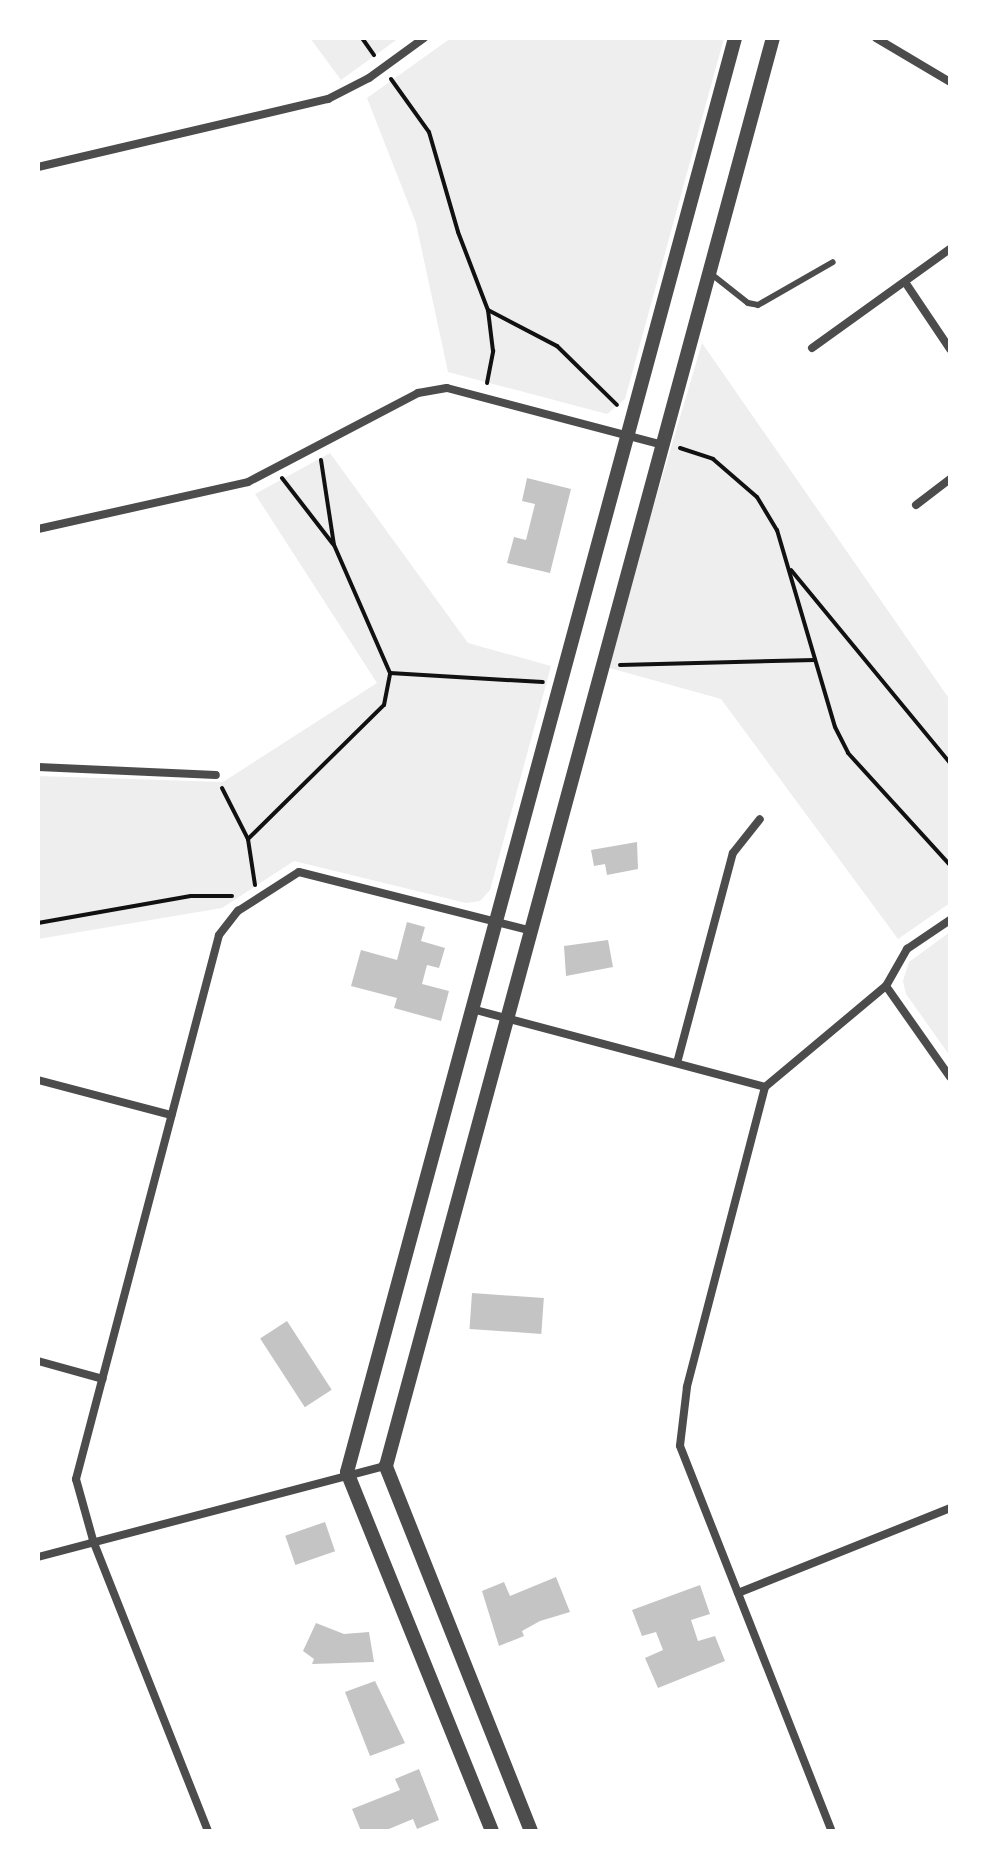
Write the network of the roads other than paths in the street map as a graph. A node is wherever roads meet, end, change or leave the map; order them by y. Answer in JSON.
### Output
{"nodes":[{"id":1,"x":424,"y":38,"type":"edge"},
{"id":2,"x":735,"y":38,"type":"edge"},
{"id":3,"x":773,"y":38,"type":"edge"},
{"id":4,"x":876,"y":38,"type":"edge"},
{"id":5,"x":950,"y":82,"type":"edge"},
{"id":6,"x":38,"y":167,"type":"edge"},
{"id":7,"x":950,"y":249,"type":"edge"},
{"id":8,"x":833,"y":262,"type":"dead end"},
{"id":9,"x":710,"y":273,"type":"junction"},
{"id":10,"x":905,"y":282,"type":"junction"},
{"id":11,"x":812,"y":348,"type":"dead end"},
{"id":12,"x":950,"y":349,"type":"edge"},
{"id":13,"x":630,"y":436,"type":"junction"},
{"id":14,"x":662,"y":445,"type":"junction"},
{"id":15,"x":950,"y":479,"type":"edge"},
{"id":16,"x":916,"y":505,"type":"dead end"},
{"id":17,"x":38,"y":529,"type":"edge"},
{"id":18,"x":38,"y":767,"type":"edge"},
{"id":19,"x":216,"y":775,"type":"road end"},
{"id":20,"x":760,"y":819,"type":"dead end"},
{"id":21,"x":950,"y":920,"type":"edge"},
{"id":22,"x":492,"y":923,"type":"junction"},
{"id":23,"x":528,"y":930,"type":"junction"},
{"id":24,"x":886,"y":986,"type":"junction"},
{"id":25,"x":469,"y":1009,"type":"junction"},
{"id":26,"x":506,"y":1016,"type":"junction"},
{"id":27,"x":677,"y":1063,"type":"junction"},
{"id":28,"x":950,"y":1077,"type":"edge"},
{"id":29,"x":38,"y":1080,"type":"edge"},
{"id":30,"x":765,"y":1087,"type":"junction"},
{"id":31,"x":171,"y":1115,"type":"junction"},
{"id":32,"x":38,"y":1361,"type":"edge"},
{"id":33,"x":103,"y":1379,"type":"junction"},
{"id":34,"x":386,"y":1466,"type":"junction"},
{"id":35,"x":347,"y":1472,"type":"junction"},
{"id":36,"x":950,"y":1508,"type":"edge"},
{"id":37,"x":93,"y":1540,"type":"junction"},
{"id":38,"x":38,"y":1557,"type":"edge"},
{"id":39,"x":738,"y":1593,"type":"junction"},
{"id":40,"x":208,"y":1831,"type":"edge"},
{"id":41,"x":492,"y":1831,"type":"edge"},
{"id":42,"x":531,"y":1831,"type":"edge"},
{"id":43,"x":832,"y":1831,"type":"edge"}],
"edges":[{"from":1,"to":6,"type":"street"},
{"from":2,"to":13,"type":"street"},
{"from":3,"to":9,"type":"street"},
{"from":4,"to":5,"type":"street"},
{"from":7,"to":10,"type":"street"},
{"from":8,"to":9,"type":"lane"},
{"from":9,"to":14,"type":"street"},
{"from":10,"to":11,"type":"street"},
{"from":10,"to":12,"type":"street"},
{"from":13,"to":14,"type":"street"},
{"from":13,"to":17,"type":"street"},
{"from":13,"to":22,"type":"street"},
{"from":14,"to":23,"type":"street"},
{"from":15,"to":16,"type":"street"},
{"from":18,"to":19,"type":"street"},
{"from":20,"to":27,"type":"street"},
{"from":21,"to":24,"type":"street"},
{"from":22,"to":23,"type":"street"},
{"from":22,"to":25,"type":"street"},
{"from":22,"to":31,"type":"street"},
{"from":23,"to":26,"type":"street"},
{"from":24,"to":28,"type":"street"},
{"from":24,"to":30,"type":"street"},
{"from":25,"to":26,"type":"street"},
{"from":25,"to":35,"type":"street"},
{"from":26,"to":27,"type":"street"},
{"from":26,"to":34,"type":"street"},
{"from":27,"to":30,"type":"street"},
{"from":29,"to":31,"type":"street"},
{"from":30,"to":39,"type":"street"},
{"from":31,"to":33,"type":"street"},
{"from":32,"to":33,"type":"street"},
{"from":33,"to":37,"type":"street"},
{"from":34,"to":35,"type":"street"},
{"from":34,"to":42,"type":"street"},
{"from":35,"to":37,"type":"street"},
{"from":35,"to":41,"type":"street"},
{"from":36,"to":39,"type":"street"},
{"from":37,"to":38,"type":"street"},
{"from":37,"to":40,"type":"street"},
{"from":39,"to":43,"type":"street"}]}
